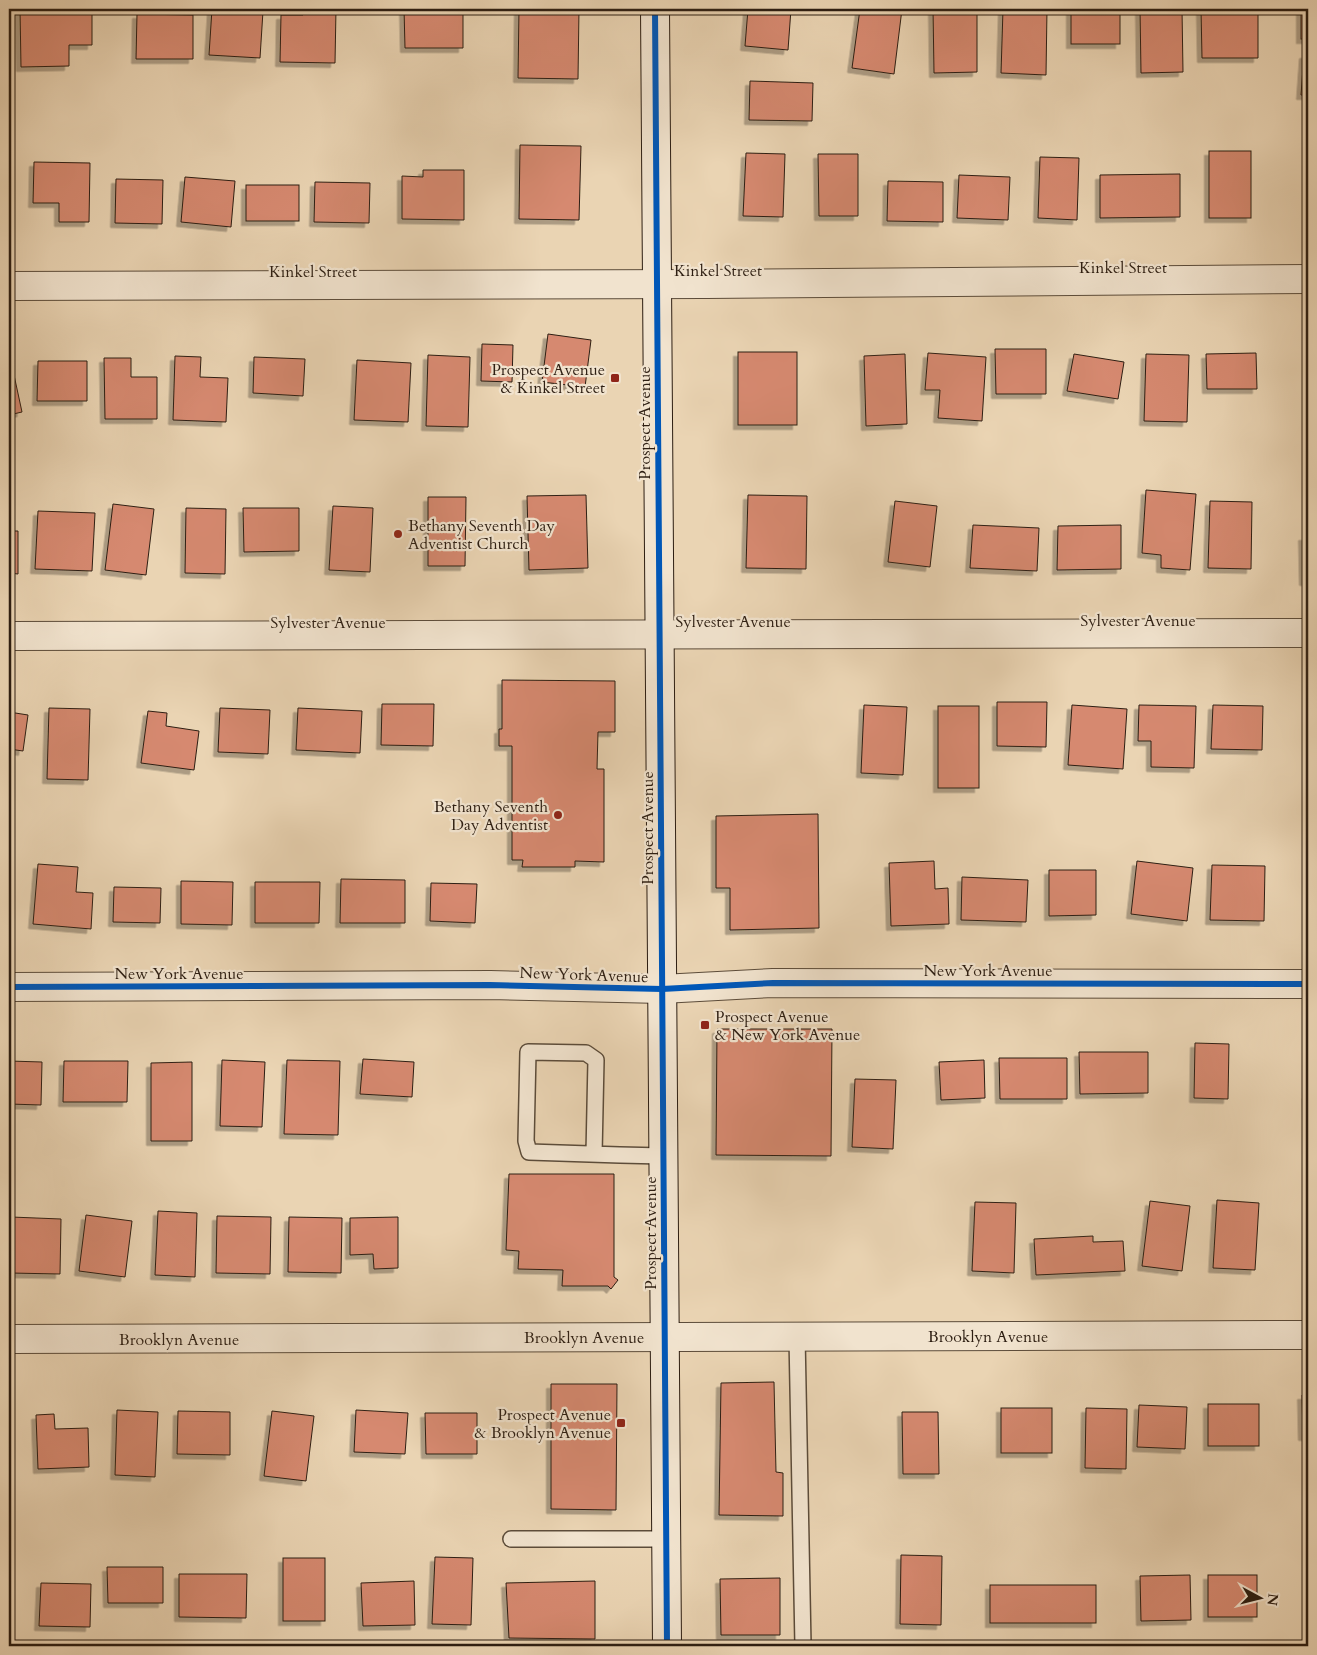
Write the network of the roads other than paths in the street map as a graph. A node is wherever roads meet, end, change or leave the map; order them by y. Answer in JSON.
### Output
{"nodes":[{"id":1,"x":655,"y":9,"type":"edge"},
{"id":2,"x":1308,"y":279,"type":"edge"},
{"id":3,"x":657,"y":284,"type":"junction"},
{"id":4,"x":9,"y":286,"type":"edge"},
{"id":5,"x":1308,"y":634,"type":"edge"},
{"id":6,"x":660,"y":635,"type":"junction"},
{"id":7,"x":9,"y":636,"type":"edge"},
{"id":8,"x":1308,"y":984,"type":"edge"},
{"id":9,"x":9,"y":987,"type":"edge"},
{"id":10,"x":662,"y":989,"type":"junction"},
{"id":11,"x":594,"y":1154,"type":"junction"},
{"id":12,"x":663,"y":1156,"type":"junction"},
{"id":13,"x":1308,"y":1335,"type":"edge"},
{"id":14,"x":797,"y":1336,"type":"junction"},
{"id":15,"x":664,"y":1337,"type":"junction"},
{"id":16,"x":9,"y":1339,"type":"edge"},
{"id":17,"x":512,"y":1539,"type":"dead end"},
{"id":18,"x":666,"y":1539,"type":"junction"},
{"id":19,"x":667,"y":1646,"type":"edge"},
{"id":20,"x":803,"y":1646,"type":"edge"}],
"edges":[{"from":1,"to":3,"type":"street","name":"Prospect Avenue"},
{"from":2,"to":3,"type":"street","name":"Kinkel Street"},
{"from":3,"to":4,"type":"street","name":"Kinkel Street"},
{"from":3,"to":6,"type":"street","name":"Prospect Avenue"},
{"from":5,"to":6,"type":"street","name":"Sylvester Avenue"},
{"from":6,"to":7,"type":"street","name":"Sylvester Avenue"},
{"from":6,"to":10,"type":"street","name":"Prospect Avenue"},
{"from":8,"to":10,"type":"street","name":"New York Avenue"},
{"from":9,"to":10,"type":"street","name":"New York Avenue"},
{"from":10,"to":12,"type":"street","name":"Prospect Avenue"},
{"from":11,"to":11,"type":"lane"},
{"from":11,"to":12,"type":"lane"},
{"from":12,"to":15,"type":"street","name":"Prospect Avenue"},
{"from":13,"to":14,"type":"street","name":"Brooklyn Avenue"},
{"from":14,"to":15,"type":"street","name":"Brooklyn Avenue"},
{"from":14,"to":20,"type":"lane"},
{"from":15,"to":16,"type":"street","name":"Brooklyn Avenue"},
{"from":15,"to":18,"type":"street","name":"Prospect Avenue"},
{"from":17,"to":18,"type":"lane"},
{"from":18,"to":19,"type":"street","name":"Prospect Avenue"}]}
